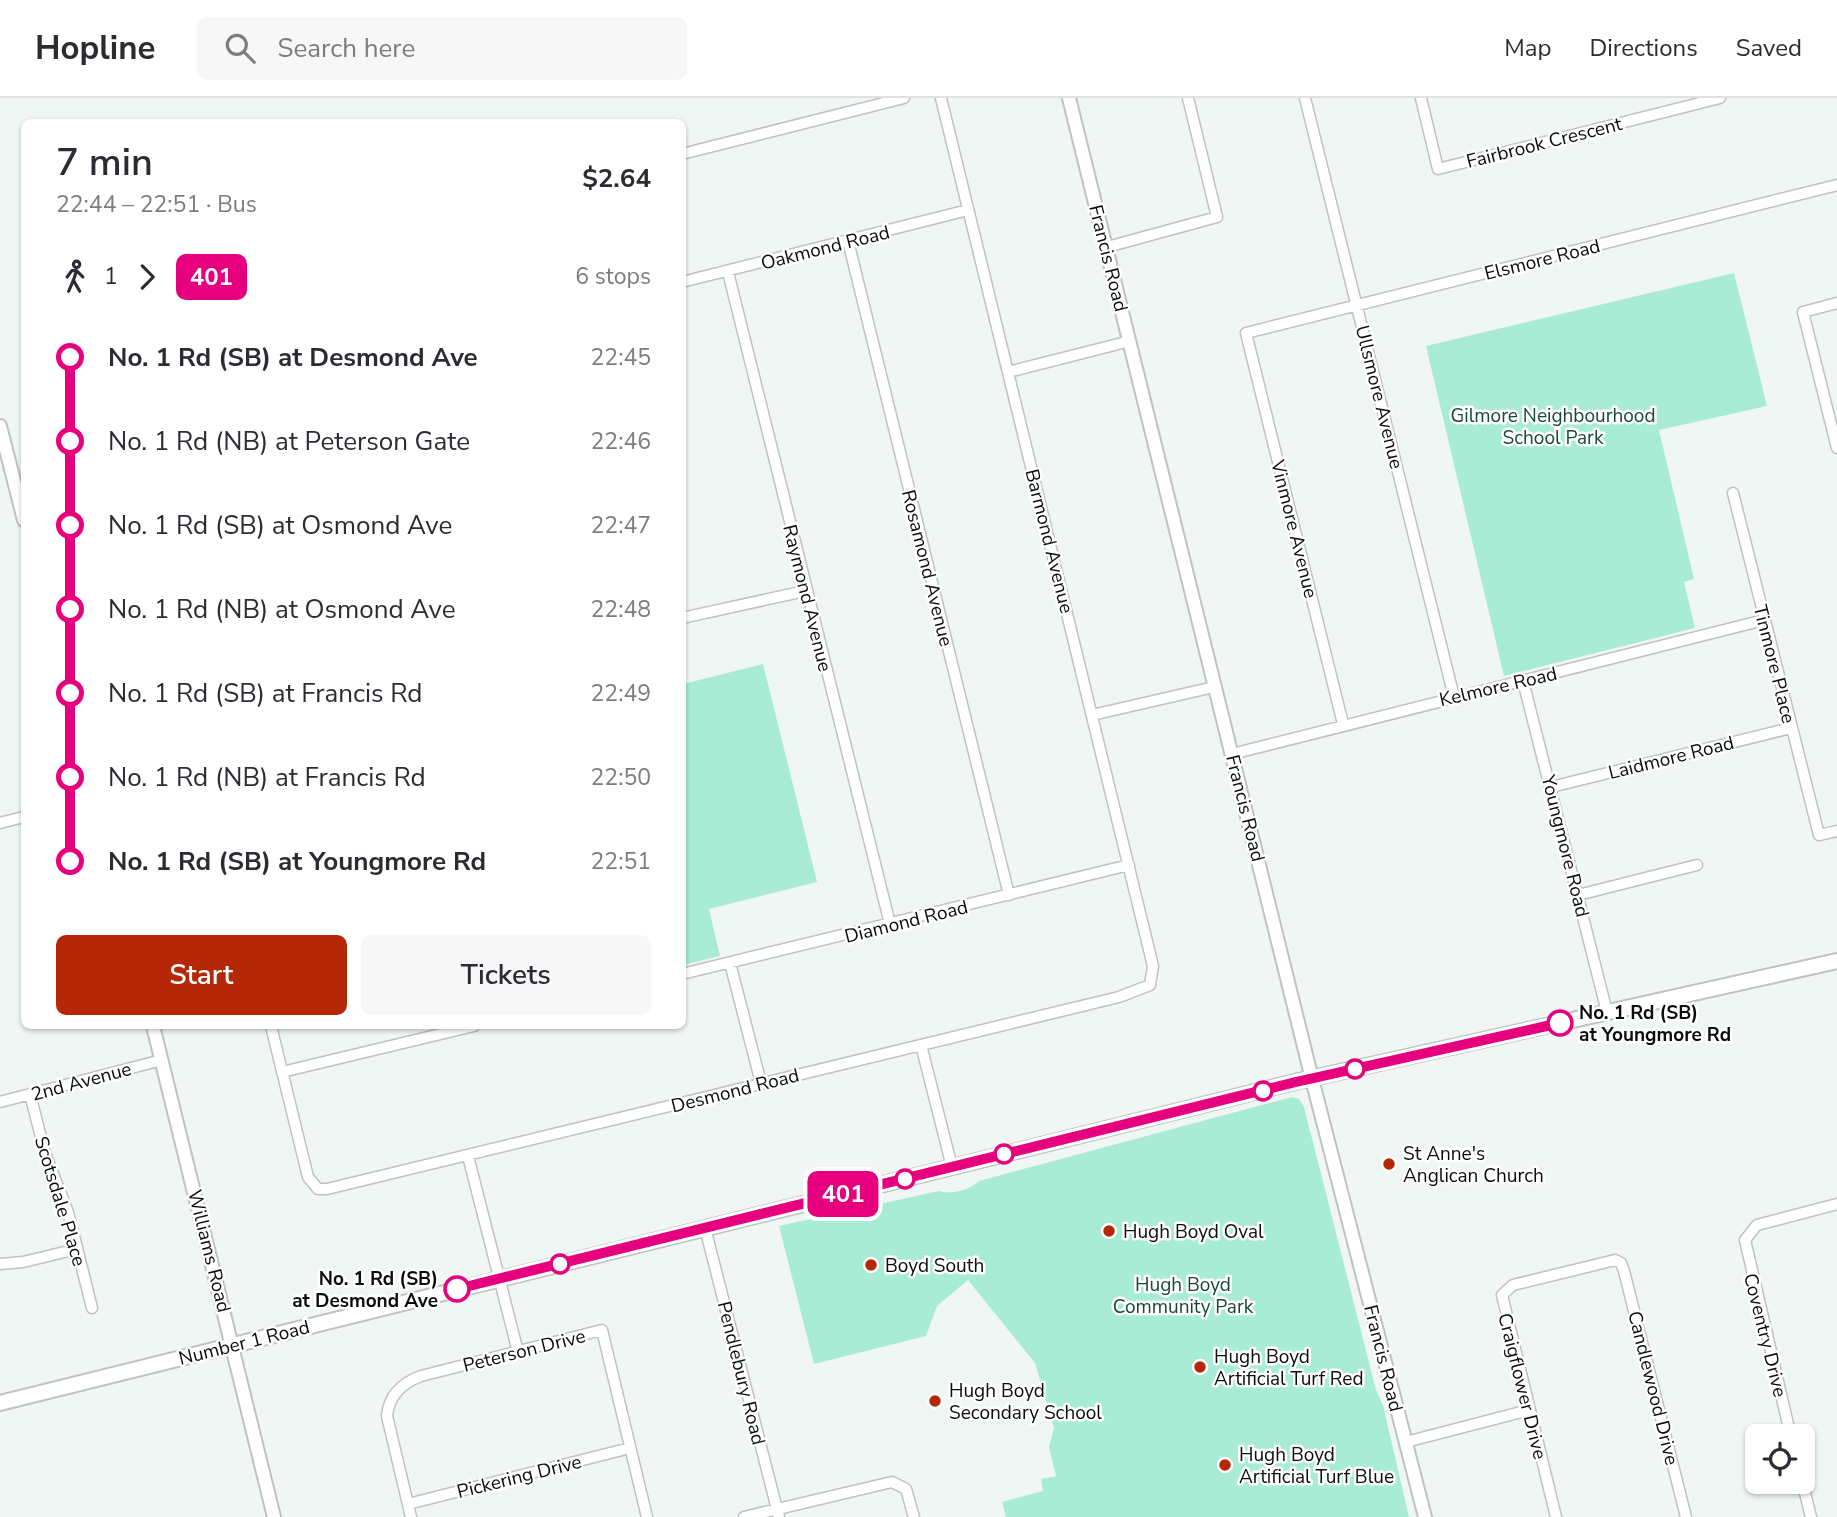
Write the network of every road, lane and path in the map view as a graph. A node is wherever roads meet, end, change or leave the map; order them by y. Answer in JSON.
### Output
{"nodes":[{"id":1,"x":904,"y":98,"type":"edge"},
{"id":2,"x":941,"y":98,"type":"edge"},
{"id":3,"x":1069,"y":98,"type":"edge"},
{"id":4,"x":1188,"y":98,"type":"edge"},
{"id":5,"x":1306,"y":98,"type":"edge"},
{"id":6,"x":1420,"y":98,"type":"edge"},
{"id":7,"x":1669,"y":98,"type":"edge"},
{"id":8,"x":1720,"y":98,"type":"edge"},
{"id":9,"x":1671,"y":110,"type":"junction"},
{"id":10,"x":686,"y":153,"type":"edge"},
{"id":11,"x":1837,"y":185,"type":"edge"},
{"id":12,"x":968,"y":210,"type":"junction"},
{"id":13,"x":848,"y":241,"type":"junction"},
{"id":14,"x":1107,"y":247,"type":"junction"},
{"id":15,"x":728,"y":272,"type":"junction"},
{"id":16,"x":686,"y":281,"type":"edge"},
{"id":17,"x":1837,"y":303,"type":"edge"},
{"id":18,"x":1357,"y":306,"type":"junction"},
{"id":19,"x":1247,"y":333,"type":"joint"},
{"id":20,"x":1130,"y":341,"type":"junction"},
{"id":21,"x":1008,"y":372,"type":"junction"},
{"id":22,"x":0,"y":426,"type":"edge"},
{"id":23,"x":1837,"y":448,"type":"edge"},
{"id":24,"x":1733,"y":493,"type":"dead end"},
{"id":25,"x":21,"y":494,"type":"edge"},
{"id":26,"x":805,"y":590,"type":"junction"},
{"id":27,"x":686,"y":615,"type":"edge"},
{"id":28,"x":1764,"y":620,"type":"junction"},
{"id":29,"x":1523,"y":681,"type":"junction"},
{"id":30,"x":1214,"y":687,"type":"junction"},
{"id":31,"x":1454,"y":696,"type":"junction"},
{"id":32,"x":1093,"y":715,"type":"junction"},
{"id":33,"x":1343,"y":724,"type":"junction"},
{"id":34,"x":1791,"y":727,"type":"junction"},
{"id":35,"x":1232,"y":754,"type":"junction"},
{"id":36,"x":1551,"y":787,"type":"junction"},
{"id":37,"x":21,"y":818,"type":"edge"},
{"id":38,"x":0,"y":823,"type":"edge"},
{"id":39,"x":1837,"y":831,"type":"edge"},
{"id":40,"x":1129,"y":865,"type":"junction"},
{"id":41,"x":1697,"y":865,"type":"dead end"},
{"id":42,"x":1009,"y":895,"type":"junction"},
{"id":43,"x":1578,"y":895,"type":"junction"},
{"id":44,"x":890,"y":924,"type":"junction"},
{"id":45,"x":1837,"y":961,"type":"edge"},
{"id":46,"x":730,"y":963,"type":"junction"},
{"id":47,"x":686,"y":973,"type":"edge"},
{"id":48,"x":1150,"y":985,"type":"joint"},
{"id":49,"x":1607,"y":1012,"type":"junction"},
{"id":50,"x":154,"y":1029,"type":"edge"},
{"id":51,"x":272,"y":1029,"type":"edge"},
{"id":52,"x":461,"y":1029,"type":"edge"},
{"id":53,"x":921,"y":1045,"type":"junction"},
{"id":54,"x":162,"y":1060,"type":"junction"},
{"id":55,"x":282,"y":1072,"type":"junction"},
{"id":56,"x":1312,"y":1079,"type":"junction"},
{"id":57,"x":761,"y":1083,"type":"junction"},
{"id":58,"x":30,"y":1094,"type":"junction"},
{"id":59,"x":0,"y":1102,"type":"edge"},
{"id":60,"x":468,"y":1156,"type":"junction"},
{"id":61,"x":953,"y":1167,"type":"junction"},
{"id":62,"x":1837,"y":1204,"type":"edge"},
{"id":63,"x":705,"y":1228,"type":"junction"},
{"id":64,"x":77,"y":1249,"type":"junction"},
{"id":65,"x":1618,"y":1261,"type":"joint"},
{"id":66,"x":0,"y":1264,"type":"edge"},
{"id":67,"x":499,"y":1279,"type":"junction"},
{"id":68,"x":92,"y":1308,"type":"dead end"},
{"id":69,"x":233,"y":1344,"type":"junction"},
{"id":70,"x":518,"y":1352,"type":"junction"},
{"id":71,"x":0,"y":1404,"type":"edge"},
{"id":72,"x":1529,"y":1410,"type":"junction"},
{"id":73,"x":1788,"y":1424,"type":"edge"},
{"id":74,"x":1406,"y":1441,"type":"junction"},
{"id":75,"x":630,"y":1448,"type":"junction"},
{"id":76,"x":1805,"y":1494,"type":"edge"},
{"id":77,"x":408,"y":1504,"type":"junction"},
{"id":78,"x":778,"y":1513,"type":"edge"},
{"id":79,"x":274,"y":1517,"type":"edge"},
{"id":80,"x":411,"y":1517,"type":"edge"},
{"id":81,"x":647,"y":1517,"type":"edge"},
{"id":82,"x":744,"y":1517,"type":"edge"},
{"id":83,"x":914,"y":1517,"type":"edge"},
{"id":84,"x":1425,"y":1517,"type":"edge"},
{"id":85,"x":1556,"y":1517,"type":"edge"},
{"id":86,"x":1686,"y":1517,"type":"edge"},
{"id":87,"x":1811,"y":1517,"type":"edge"}],
"edges":[{"from":1,"to":10,"type":"street"},
{"from":2,"to":12,"type":"street","name":"Barmond Avenue"},
{"from":3,"to":14,"type":"street","name":"Francis Road"},
{"from":4,"to":14,"type":"street"},
{"from":5,"to":18,"type":"street","name":"Ullsmore Avenue"},
{"from":6,"to":9,"type":"street","name":"Fairbrook Crescent"},
{"from":7,"to":9,"type":"street"},
{"from":8,"to":9,"type":"street","name":"Fairbrook Crescent"},
{"from":11,"to":18,"type":"street","name":"Elsmore Road"},
{"from":12,"to":13,"type":"street","name":"Oakmond Road"},
{"from":12,"to":21,"type":"street","name":"Barmond Avenue"},
{"from":13,"to":15,"type":"street","name":"Oakmond Road"},
{"from":13,"to":42,"type":"street","name":"Rosamond Avenue"},
{"from":14,"to":20,"type":"street","name":"Francis Road"},
{"from":15,"to":16,"type":"street","name":"Oakmond Road"},
{"from":15,"to":26,"type":"street","name":"Raymond Avenue"},
{"from":17,"to":23,"type":"street"},
{"from":18,"to":19,"type":"street","name":"Elsmore Road"},
{"from":18,"to":31,"type":"street","name":"Ullsmore Avenue"},
{"from":19,"to":33,"type":"street","name":"Vinmore Avenue"},
{"from":20,"to":21,"type":"street"},
{"from":20,"to":30,"type":"street","name":"Francis Road"},
{"from":21,"to":32,"type":"street","name":"Barmond Avenue"},
{"from":22,"to":25,"type":"street"},
{"from":24,"to":28,"type":"street","name":"Tinmore Place"},
{"from":26,"to":27,"type":"street"},
{"from":26,"to":44,"type":"street","name":"Raymond Avenue"},
{"from":28,"to":29,"type":"street","name":"Kelmore Road"},
{"from":28,"to":34,"type":"street","name":"Tinmore Place"},
{"from":29,"to":31,"type":"street","name":"Kelmore Road"},
{"from":29,"to":36,"type":"street","name":"Youngmore Road"},
{"from":30,"to":32,"type":"street"},
{"from":30,"to":35,"type":"street","name":"Francis Road"},
{"from":31,"to":33,"type":"street","name":"Kelmore Road"},
{"from":32,"to":40,"type":"street","name":"Barmond Avenue"},
{"from":33,"to":35,"type":"street","name":"Kelmore Road"},
{"from":34,"to":36,"type":"street","name":"Laidmore Road"},
{"from":34,"to":39,"type":"street","name":"Tinmore Place"},
{"from":35,"to":56,"type":"street","name":"Francis Road"},
{"from":36,"to":43,"type":"street","name":"Youngmore Road"},
{"from":37,"to":38,"type":"street"},
{"from":40,"to":42,"type":"street","name":"Diamond Road"},
{"from":40,"to":48,"type":"street","name":"Barmond Avenue"},
{"from":41,"to":43,"type":"street"},
{"from":42,"to":44,"type":"street","name":"Diamond Road"},
{"from":43,"to":49,"type":"street","name":"Youngmore Road"},
{"from":44,"to":46,"type":"street","name":"Diamond Road"},
{"from":45,"to":49,"type":"main road","name":"Number 1 Road"},
{"from":46,"to":47,"type":"street","name":"Diamond Road"},
{"from":46,"to":57,"type":"street"},
{"from":48,"to":53,"type":"street","name":"Desmond Road"},
{"from":49,"to":56,"type":"main road","name":"Number 1 Road"},
{"from":50,"to":54,"type":"street","name":"Williams Road"},
{"from":51,"to":55,"type":"street"},
{"from":52,"to":55,"type":"street"},
{"from":53,"to":57,"type":"street","name":"Desmond Road"},
{"from":53,"to":61,"type":"street"},
{"from":54,"to":58,"type":"street","name":"2nd Avenue"},
{"from":54,"to":69,"type":"street","name":"Williams Road"},
{"from":55,"to":60,"type":"street","name":"Desmond Road"},
{"from":56,"to":61,"type":"main road","name":"Number 1 Road"},
{"from":56,"to":74,"type":"street","name":"Francis Road"},
{"from":57,"to":60,"type":"street","name":"Desmond Road"},
{"from":58,"to":59,"type":"street","name":"2nd Avenue"},
{"from":58,"to":64,"type":"street","name":"Scotsdale Place"},
{"from":60,"to":67,"type":"street"},
{"from":61,"to":63,"type":"main road","name":"Number 1 Road"},
{"from":62,"to":73,"type":"street","name":"Coventry Drive"},
{"from":63,"to":67,"type":"main road","name":"Number 1 Road"},
{"from":63,"to":78,"type":"street","name":"Pendlebury Road"},
{"from":64,"to":66,"type":"street"},
{"from":64,"to":68,"type":"street","name":"Scotsdale Place"},
{"from":65,"to":72,"type":"street","name":"Craigflower Drive"},
{"from":65,"to":86,"type":"street","name":"Candlewood Drive"},
{"from":67,"to":69,"type":"main road","name":"Number 1 Road"},
{"from":67,"to":70,"type":"street"},
{"from":69,"to":71,"type":"main road","name":"Number 1 Road"},
{"from":69,"to":79,"type":"street","name":"Williams Road"},
{"from":70,"to":75,"type":"street","name":"Peterson Drive"},
{"from":70,"to":77,"type":"street","name":"Peterson Drive"},
{"from":72,"to":74,"type":"street"},
{"from":72,"to":85,"type":"street","name":"Craigflower Drive"},
{"from":74,"to":84,"type":"street","name":"Francis Road"},
{"from":75,"to":77,"type":"street","name":"Pickering Drive"},
{"from":75,"to":81,"type":"street","name":"Peterson Drive"},
{"from":76,"to":87,"type":"street"},
{"from":77,"to":80,"type":"street"},
{"from":78,"to":82,"type":"street"},
{"from":78,"to":83,"type":"street"}]}
